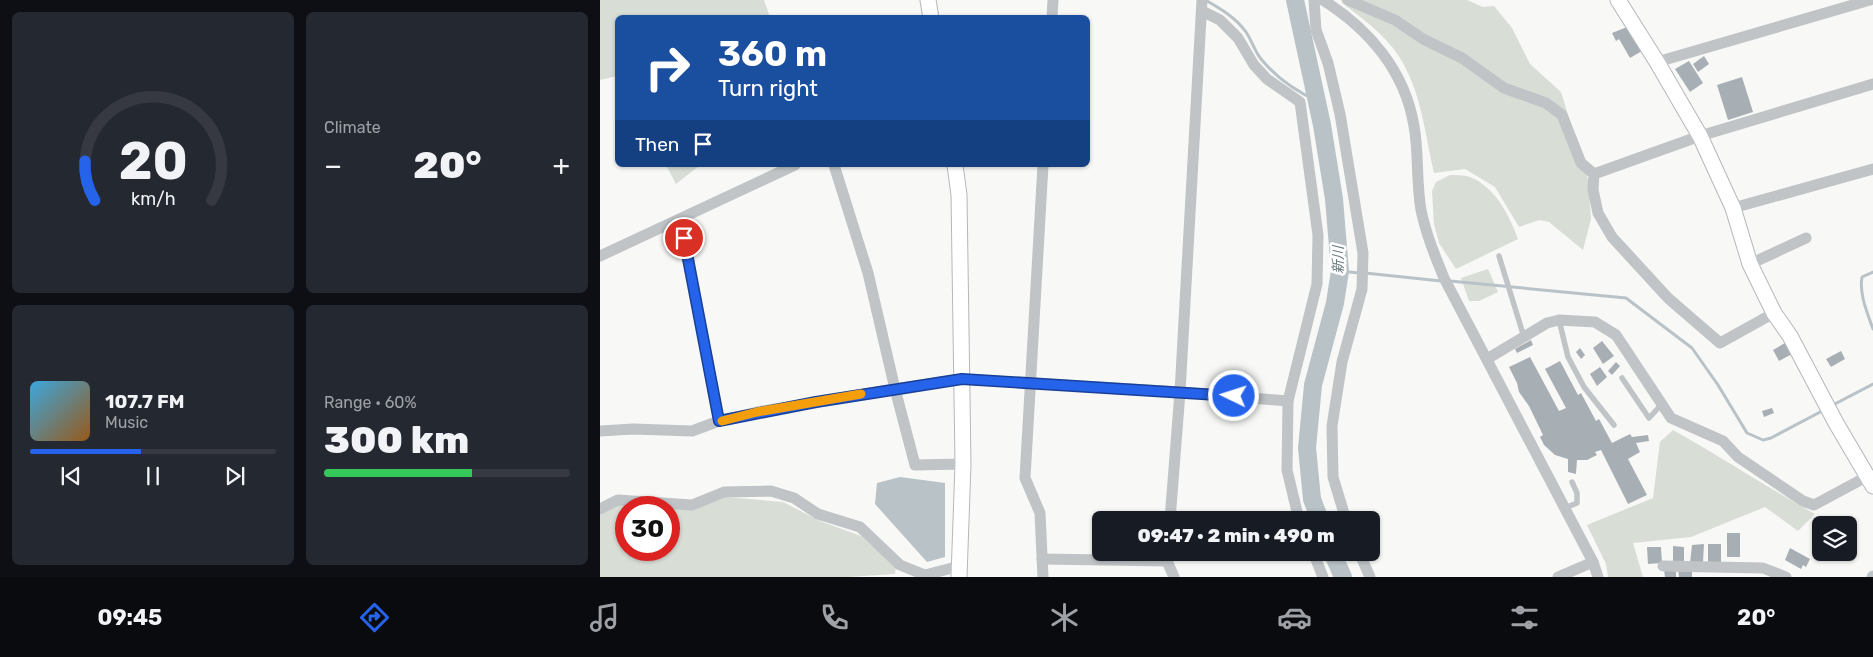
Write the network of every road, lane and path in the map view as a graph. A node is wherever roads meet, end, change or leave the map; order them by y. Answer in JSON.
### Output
{"nodes":[{"id":1,"x":928,"y":0,"type":"edge"},
{"id":2,"x":1053,"y":0,"type":"edge"},
{"id":3,"x":1314,"y":0,"type":"edge"},
{"id":4,"x":1323,"y":0,"type":"edge"},
{"id":5,"x":1348,"y":0,"type":"edge"},
{"id":6,"x":1618,"y":0,"type":"edge"},
{"id":7,"x":1870,"y":0,"type":"edge"},
{"id":8,"x":1202,"y":5,"type":"edge"},
{"id":9,"x":930,"y":15,"type":"edge"},
{"id":10,"x":1052,"y":15,"type":"edge"},
{"id":11,"x":1657,"y":62,"type":"junction"},
{"id":12,"x":1873,"y":84,"type":"edge"},
{"id":13,"x":1700,"y":136,"type":"junction"},
{"id":14,"x":791,"y":167,"type":"edge"},
{"id":15,"x":835,"y":167,"type":"edge"},
{"id":16,"x":955,"y":167,"type":"edge"},
{"id":17,"x":1042,"y":167,"type":"edge"},
{"id":18,"x":1873,"y":169,"type":"edge"},
{"id":19,"x":1594,"y":174,"type":"junction"},
{"id":20,"x":1733,"y":208,"type":"junction"},
{"id":21,"x":681,"y":220,"type":"junction"},
{"id":22,"x":1806,"y":238,"type":"dead end"},
{"id":23,"x":600,"y":256,"type":"edge"},
{"id":24,"x":1499,"y":256,"type":"dead end"},
{"id":25,"x":1750,"y":264,"type":"junction"},
{"id":26,"x":1774,"y":313,"type":"junction"},
{"id":27,"x":1559,"y":320,"type":"junction"},
{"id":28,"x":1524,"y":337,"type":"junction"},
{"id":29,"x":1487,"y":359,"type":"junction"},
{"id":30,"x":1622,"y":378,"type":"dead end"},
{"id":31,"x":962,"y":379,"type":"junction"},
{"id":32,"x":1029,"y":383,"type":"junction"},
{"id":33,"x":895,"y":389,"type":"junction"},
{"id":34,"x":1180,"y":392,"type":"junction"},
{"id":35,"x":1288,"y":401,"type":"junction"},
{"id":36,"x":1662,"y":404,"type":"junction"},
{"id":37,"x":719,"y":421,"type":"junction"},
{"id":38,"x":1614,"y":425,"type":"dead end"},
{"id":39,"x":600,"y":431,"type":"edge"},
{"id":40,"x":963,"y":464,"type":"junction"},
{"id":41,"x":1871,"y":479,"type":"edge"},
{"id":42,"x":1572,"y":482,"type":"dead end"},
{"id":43,"x":1565,"y":508,"type":"junction"},
{"id":44,"x":600,"y":509,"type":"edge"},
{"id":45,"x":1171,"y":511,"type":"edge"},
{"id":46,"x":1297,"y":511,"type":"edge"},
{"id":47,"x":1343,"y":511,"type":"edge"},
{"id":48,"x":1092,"y":558,"type":"edge"},
{"id":49,"x":1042,"y":559,"type":"junction"},
{"id":50,"x":1169,"y":561,"type":"edge"},
{"id":51,"x":1317,"y":561,"type":"edge"},
{"id":52,"x":1364,"y":561,"type":"edge"},
{"id":53,"x":1593,"y":562,"type":"junction"},
{"id":54,"x":1663,"y":566,"type":"dead end"},
{"id":55,"x":959,"y":572,"type":"edge"},
{"id":56,"x":1703,"y":572,"type":"edge"},
{"id":57,"x":1044,"y":577,"type":"edge"},
{"id":58,"x":1174,"y":577,"type":"edge"},
{"id":59,"x":1323,"y":577,"type":"edge"},
{"id":60,"x":1370,"y":577,"type":"edge"},
{"id":61,"x":1558,"y":577,"type":"edge"},
{"id":62,"x":1598,"y":577,"type":"edge"},
{"id":63,"x":1786,"y":577,"type":"edge"}],
"edges":[{"from":1,"to":9,"type":"street"},
{"from":2,"to":10,"type":"street"},
{"from":3,"to":47,"type":"street"},
{"from":4,"to":29,"type":"street"},
{"from":5,"to":19,"type":"street"},
{"from":6,"to":11,"type":"street"},
{"from":7,"to":11,"type":"street"},
{"from":8,"to":34,"type":"street"},
{"from":8,"to":35,"type":"street"},
{"from":11,"to":13,"type":"street"},
{"from":12,"to":13,"type":"street"},
{"from":13,"to":19,"type":"street"},
{"from":13,"to":20,"type":"street"},
{"from":14,"to":21,"type":"street"},
{"from":15,"to":33,"type":"street"},
{"from":16,"to":31,"type":"street"},
{"from":17,"to":32,"type":"street"},
{"from":18,"to":20,"type":"street"},
{"from":19,"to":26,"type":"street"},
{"from":20,"to":25,"type":"street"},
{"from":21,"to":23,"type":"street"},
{"from":21,"to":37,"type":"street"},
{"from":22,"to":25,"type":"street"},
{"from":24,"to":28,"type":"lane"},
{"from":25,"to":26,"type":"street"},
{"from":26,"to":41,"type":"street"},
{"from":27,"to":28,"type":"street"},
{"from":27,"to":36,"type":"street"},
{"from":27,"to":38,"type":"lane"},
{"from":28,"to":29,"type":"street"},
{"from":29,"to":43,"type":"street"},
{"from":30,"to":36,"type":"lane"},
{"from":31,"to":32,"type":"street"},
{"from":31,"to":33,"type":"street"},
{"from":31,"to":40,"type":"street"},
{"from":32,"to":34,"type":"street"},
{"from":32,"to":49,"type":"street"},
{"from":33,"to":37,"type":"street"},
{"from":33,"to":40,"type":"street"},
{"from":34,"to":35,"type":"street"},
{"from":34,"to":45,"type":"street"},
{"from":35,"to":46,"type":"street"},
{"from":36,"to":41,"type":"street"},
{"from":37,"to":39,"type":"street"},
{"from":40,"to":55,"type":"street"},
{"from":42,"to":43,"type":"lane"},
{"from":43,"to":53,"type":"street"},
{"from":44,"to":55,"type":"street"},
{"from":48,"to":49,"type":"street"},
{"from":49,"to":57,"type":"street"},
{"from":50,"to":58,"type":"street"},
{"from":51,"to":59,"type":"street"},
{"from":52,"to":60,"type":"street"},
{"from":53,"to":61,"type":"street"},
{"from":53,"to":62,"type":"street"},
{"from":54,"to":56,"type":"street"},
{"from":56,"to":63,"type":"street"}]}
